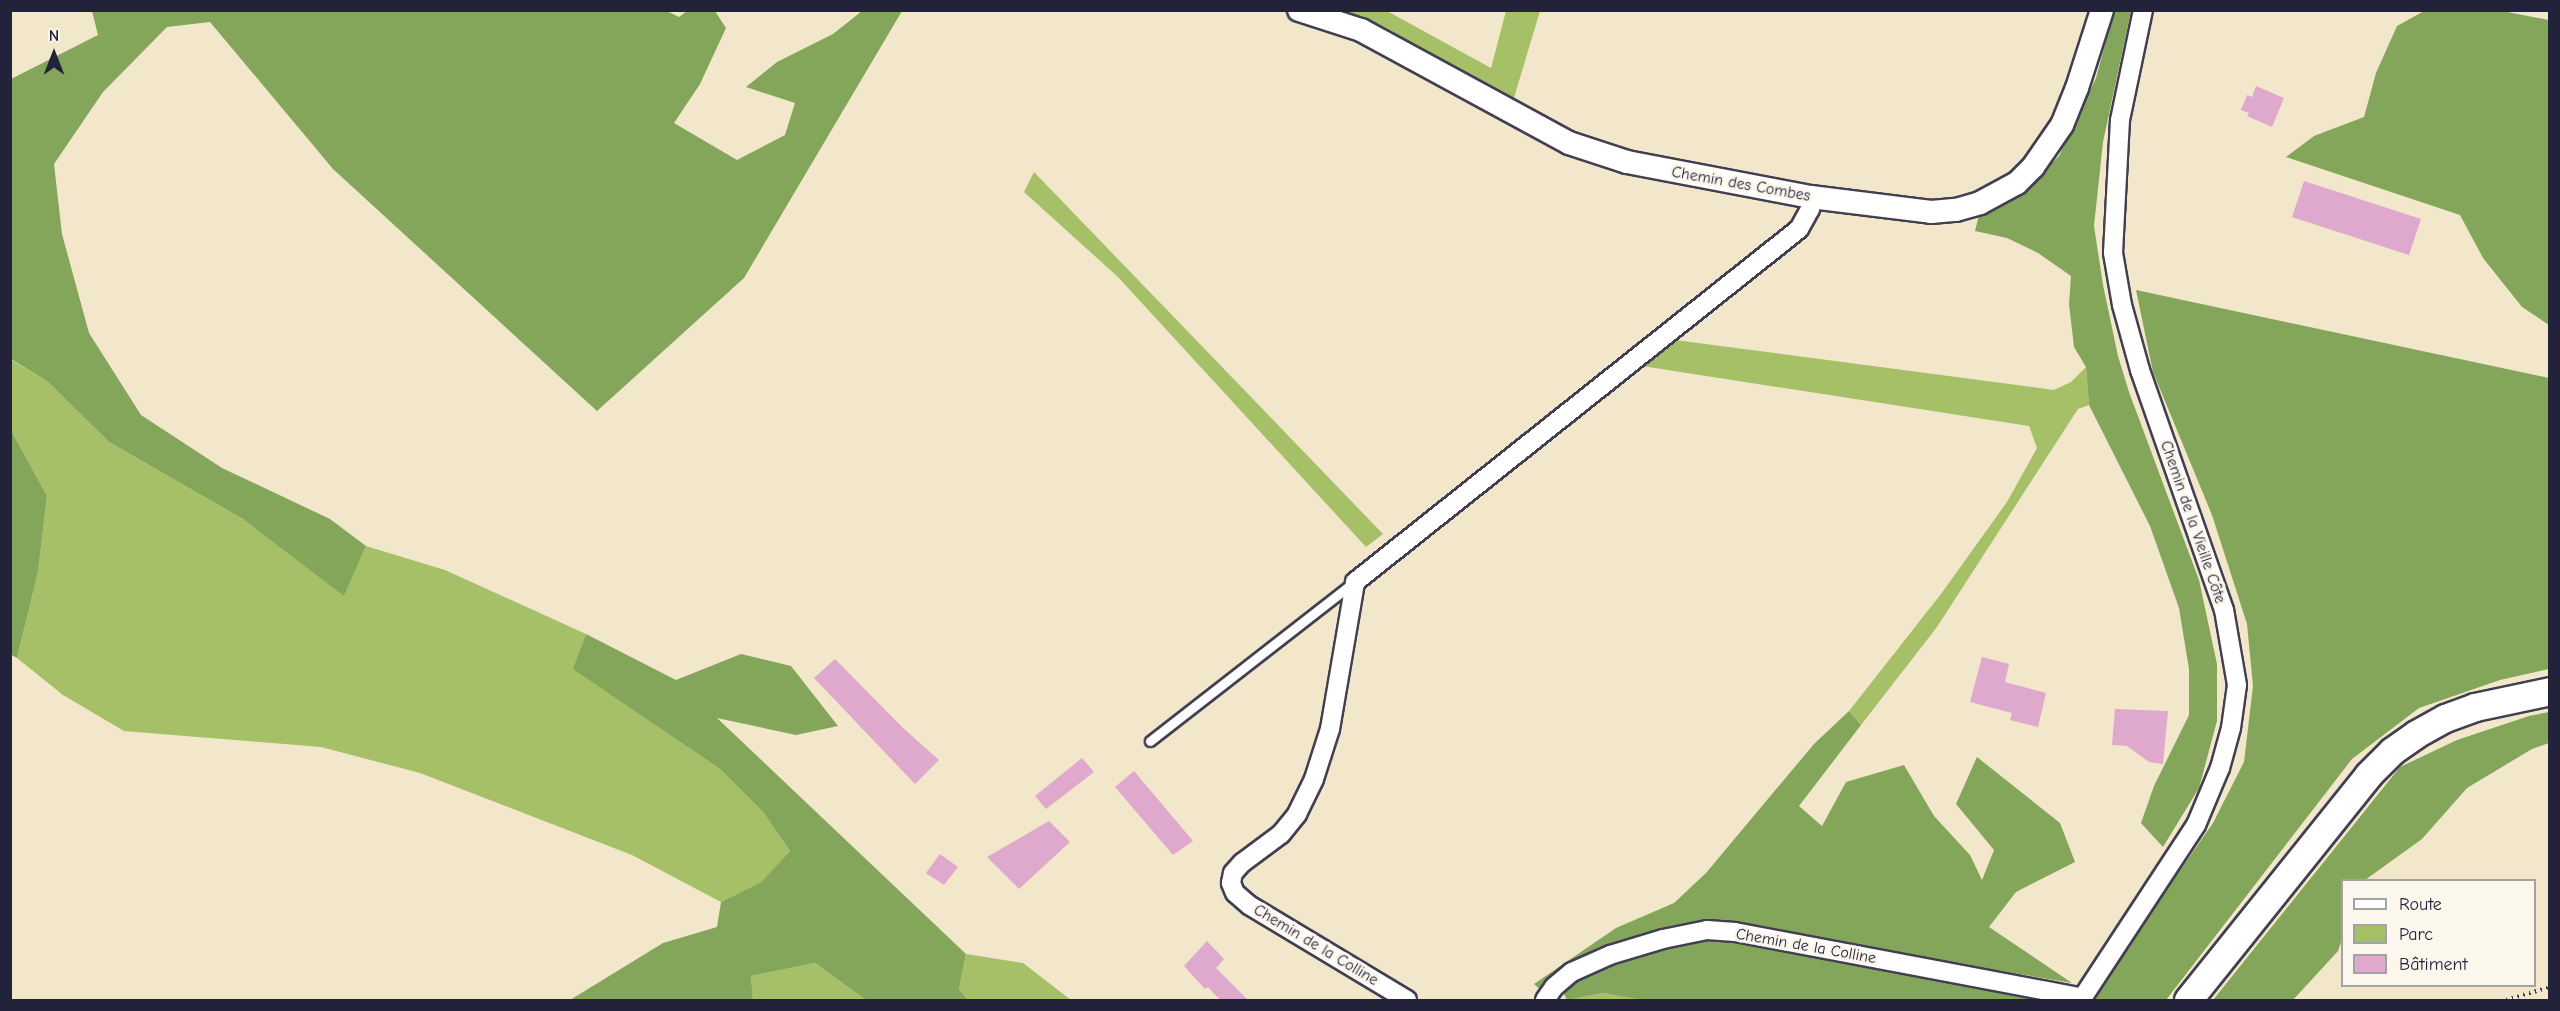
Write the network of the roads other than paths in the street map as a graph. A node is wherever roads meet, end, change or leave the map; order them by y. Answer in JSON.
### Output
{"nodes":[{"id":1,"x":1299,"y":10,"type":"edge"},
{"id":2,"x":2102,"y":10,"type":"edge"},
{"id":3,"x":2143,"y":10,"type":"edge"},
{"id":4,"x":1811,"y":197,"type":"junction"},
{"id":5,"x":1355,"y":582,"type":"junction"},
{"id":6,"x":2550,"y":691,"type":"edge"},
{"id":7,"x":1150,"y":741,"type":"dead end"},
{"id":8,"x":2082,"y":999,"type":"edge"},
{"id":9,"x":1407,"y":1000,"type":"edge"},
{"id":10,"x":1545,"y":1000,"type":"edge"},
{"id":11,"x":2188,"y":1000,"type":"edge"}],
"edges":[{"from":1,"to":4,"type":"street","name":"Chemin des Combes"},
{"from":2,"to":4,"type":"street","name":"Chemin des Combes"},
{"from":3,"to":8,"type":"street","name":"Chemin de la Vieille Côte"},
{"from":4,"to":5,"type":"street"},
{"from":5,"to":7,"type":"lane"},
{"from":5,"to":9,"type":"street","name":"Chemin de la Colline"},
{"from":6,"to":11,"type":"main road"},
{"from":8,"to":10,"type":"street","name":"Chemin de la Colline"}]}
